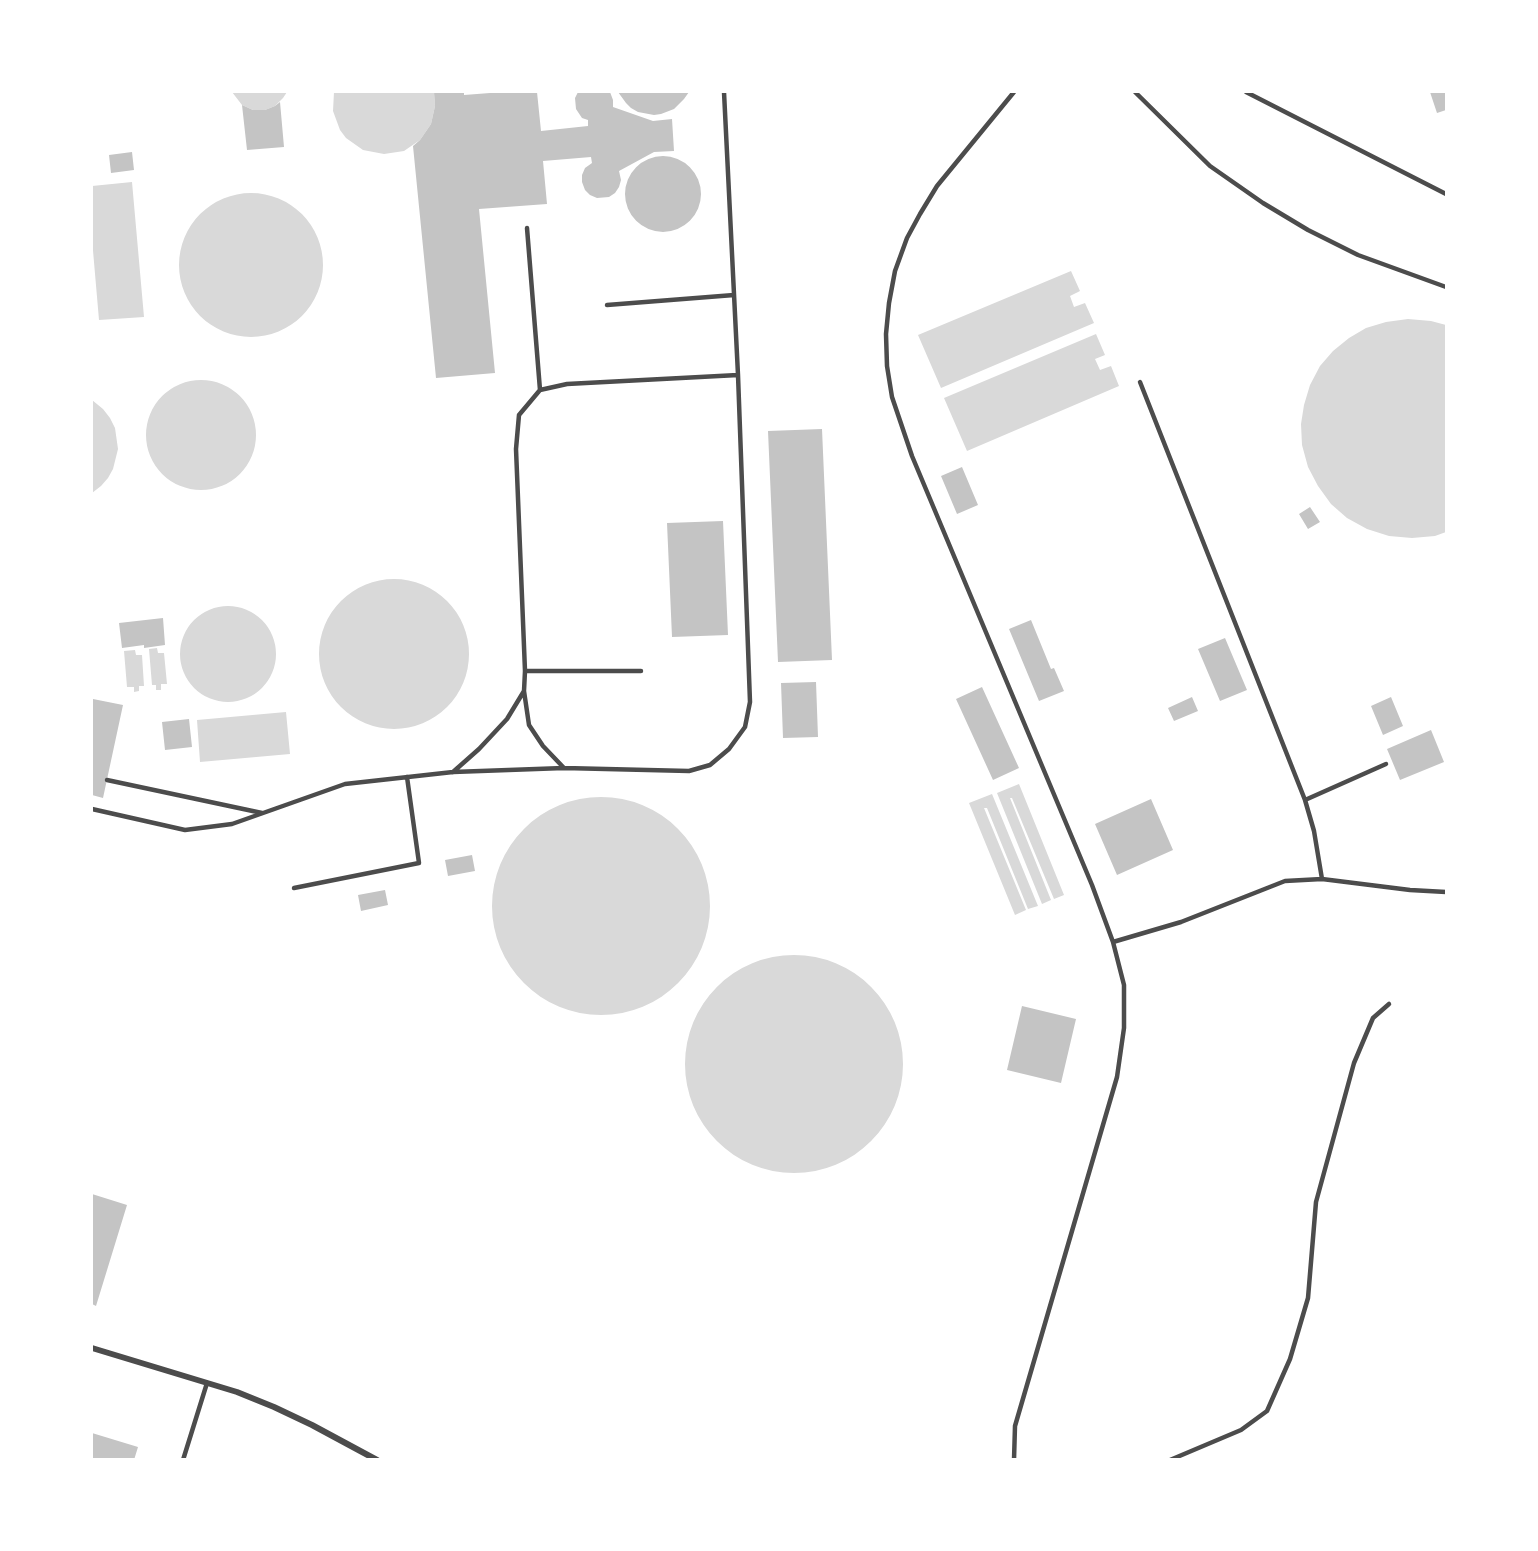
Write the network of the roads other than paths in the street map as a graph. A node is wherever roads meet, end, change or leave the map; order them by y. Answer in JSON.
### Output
{"nodes":[{"id":1,"x":724,"y":92,"type":"edge"},
{"id":2,"x":1014,"y":92,"type":"edge"},
{"id":3,"x":1135,"y":92,"type":"edge"},
{"id":4,"x":1246,"y":92,"type":"edge"},
{"id":5,"x":1446,"y":194,"type":"edge"},
{"id":6,"x":527,"y":228,"type":"dead end"},
{"id":7,"x":1446,"y":287,"type":"edge"},
{"id":8,"x":734,"y":295,"type":"junction"},
{"id":9,"x":607,"y":305,"type":"dead end"},
{"id":10,"x":738,"y":375,"type":"junction"},
{"id":11,"x":1140,"y":382,"type":"dead end"},
{"id":12,"x":540,"y":390,"type":"junction"},
{"id":13,"x":641,"y":670,"type":"dead end"},
{"id":14,"x":525,"y":671,"type":"junction"},
{"id":15,"x":524,"y":691,"type":"junction"},
{"id":16,"x":1386,"y":764,"type":"dead end"},
{"id":17,"x":564,"y":768,"type":"junction"},
{"id":18,"x":453,"y":772,"type":"junction"},
{"id":19,"x":407,"y":777,"type":"junction"},
{"id":20,"x":106,"y":780,"type":"dead end"},
{"id":21,"x":1305,"y":800,"type":"junction"},
{"id":22,"x":92,"y":809,"type":"edge"},
{"id":23,"x":262,"y":813,"type":"junction"},
{"id":24,"x":1322,"y":879,"type":"junction"},
{"id":25,"x":294,"y":888,"type":"dead end"},
{"id":26,"x":1446,"y":892,"type":"edge"},
{"id":27,"x":1113,"y":942,"type":"junction"},
{"id":28,"x":1389,"y":1004,"type":"dead end"},
{"id":29,"x":92,"y":1347,"type":"edge"},
{"id":30,"x":207,"y":1383,"type":"junction"},
{"id":31,"x":183,"y":1460,"type":"edge"},
{"id":32,"x":377,"y":1460,"type":"edge"},
{"id":33,"x":1014,"y":1460,"type":"edge"},
{"id":34,"x":1170,"y":1460,"type":"edge"}],
"edges":[{"from":1,"to":8,"type":"lane"},
{"from":2,"to":27,"type":"lane"},
{"from":3,"to":7,"type":"lane"},
{"from":4,"to":5,"type":"lane"},
{"from":6,"to":12,"type":"lane"},
{"from":8,"to":9,"type":"lane"},
{"from":8,"to":10,"type":"lane"},
{"from":10,"to":12,"type":"lane"},
{"from":10,"to":17,"type":"lane"},
{"from":11,"to":21,"type":"lane"},
{"from":12,"to":14,"type":"lane"},
{"from":13,"to":14,"type":"lane"},
{"from":14,"to":15,"type":"lane"},
{"from":15,"to":17,"type":"lane"},
{"from":15,"to":18,"type":"lane"},
{"from":16,"to":21,"type":"lane"},
{"from":17,"to":18,"type":"lane"},
{"from":18,"to":19,"type":"lane"},
{"from":19,"to":23,"type":"lane"},
{"from":19,"to":25,"type":"lane"},
{"from":20,"to":23,"type":"lane"},
{"from":21,"to":24,"type":"lane"},
{"from":22,"to":23,"type":"lane"},
{"from":24,"to":26,"type":"lane"},
{"from":24,"to":27,"type":"lane"},
{"from":27,"to":33,"type":"lane"},
{"from":28,"to":34,"type":"lane"},
{"from":29,"to":30,"type":"street"},
{"from":30,"to":31,"type":"lane"},
{"from":30,"to":32,"type":"street"}]}
